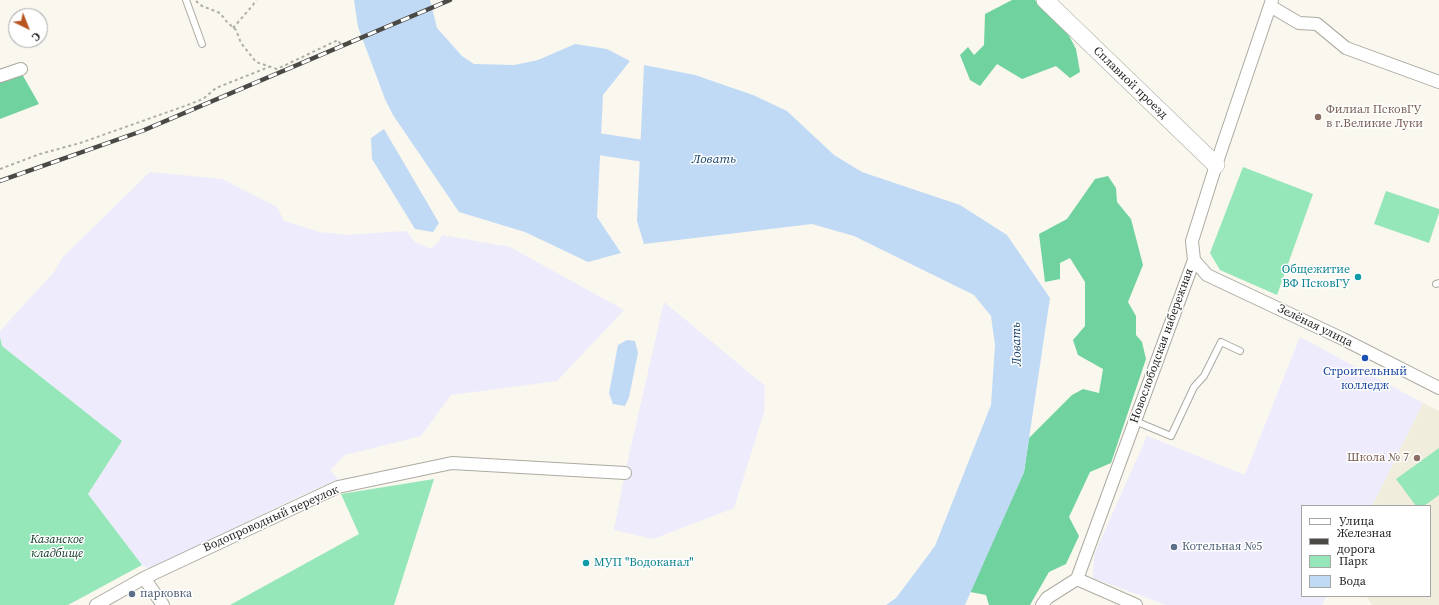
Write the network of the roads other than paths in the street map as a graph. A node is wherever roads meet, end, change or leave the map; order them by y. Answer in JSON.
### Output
{"nodes":[{"id":1,"x":186,"y":0,"type":"edge"},
{"id":2,"x":1045,"y":0,"type":"edge"},
{"id":3,"x":1271,"y":3,"type":"edge"},
{"id":4,"x":202,"y":44,"type":"dead end"},
{"id":5,"x":21,"y":69,"type":"dead end"},
{"id":6,"x":0,"y":76,"type":"edge"},
{"id":7,"x":1439,"y":82,"type":"edge"},
{"id":8,"x":1216,"y":165,"type":"junction"},
{"id":9,"x":1194,"y":260,"type":"junction"},
{"id":10,"x":1240,"y":351,"type":"dead end"},
{"id":11,"x":1439,"y":388,"type":"edge"},
{"id":12,"x":1134,"y":421,"type":"junction"},
{"id":13,"x":625,"y":473,"type":"dead end"},
{"id":14,"x":144,"y":578,"type":"junction"},
{"id":15,"x":1076,"y":579,"type":"junction"},
{"id":16,"x":96,"y":605,"type":"edge"},
{"id":17,"x":163,"y":605,"type":"edge"},
{"id":18,"x":1042,"y":605,"type":"edge"},
{"id":19,"x":1136,"y":605,"type":"edge"}],
"edges":[{"from":1,"to":4,"type":"lane"},
{"from":2,"to":8,"type":"street","name":"Сплавной проезд"},
{"from":3,"to":7,"type":"street"},
{"from":3,"to":8,"type":"street","name":"Новослободская набережная"},
{"from":5,"to":6,"type":"street"},
{"from":8,"to":9,"type":"street","name":"Новослободская набережная"},
{"from":9,"to":11,"type":"street","name":"Зелёная улица"},
{"from":9,"to":12,"type":"street","name":"Новослободская набережная"},
{"from":10,"to":12,"type":"lane"},
{"from":12,"to":15,"type":"street","name":"Новослободская набережная"},
{"from":13,"to":14,"type":"street","name":"Водопроводный переулок"},
{"from":14,"to":16,"type":"street","name":"Водопроводный переулок"},
{"from":14,"to":17,"type":"street"},
{"from":15,"to":18,"type":"street"},
{"from":15,"to":19,"type":"street"}]}
